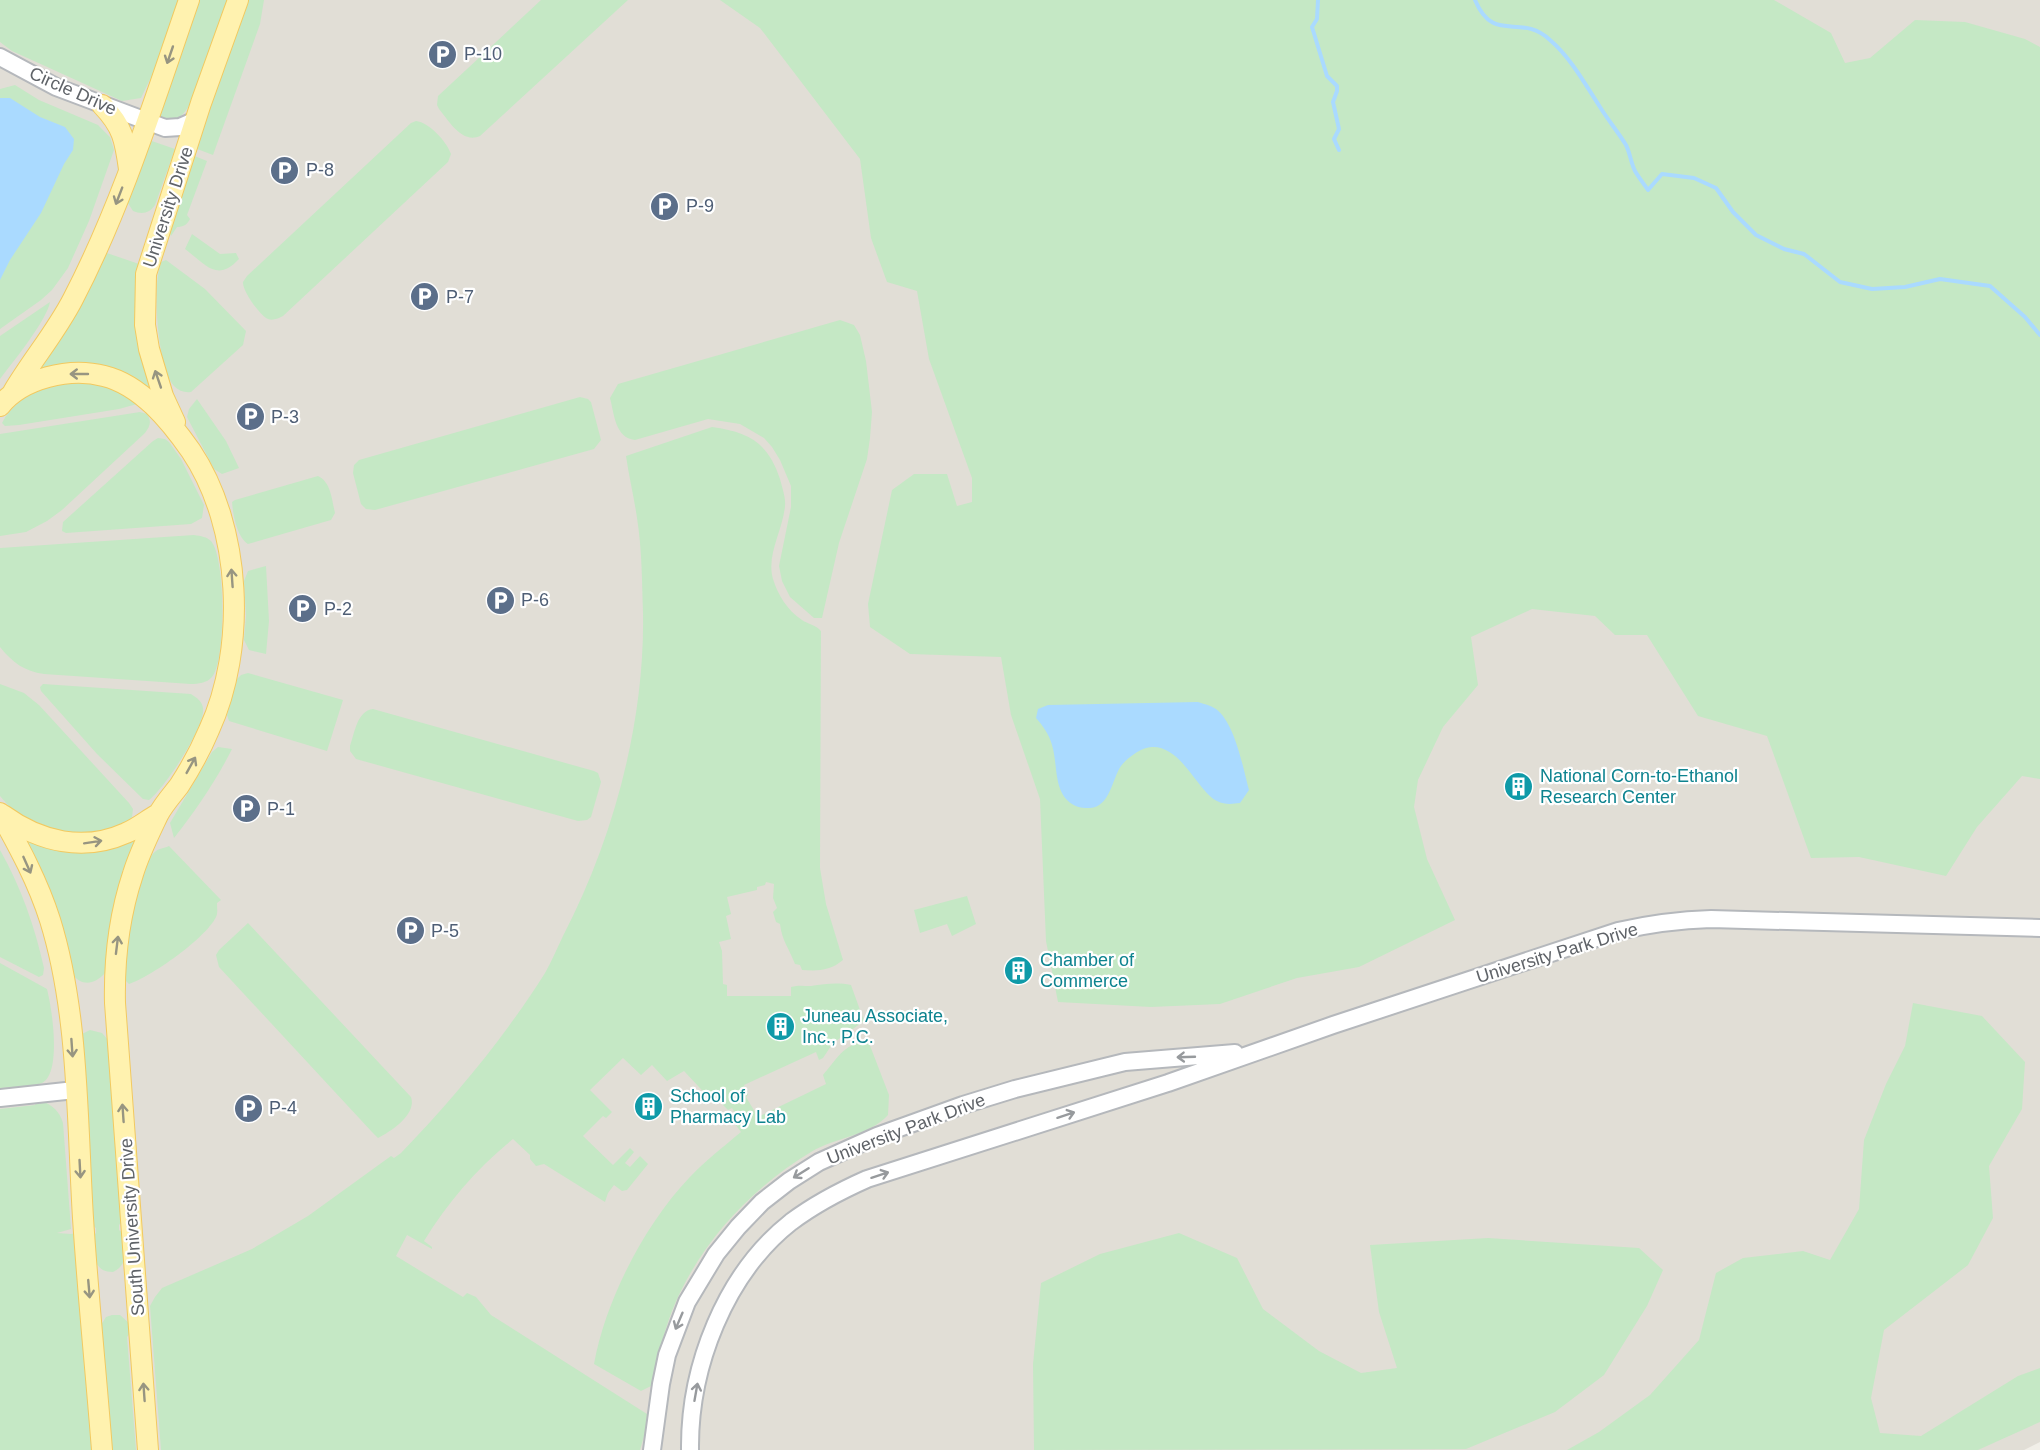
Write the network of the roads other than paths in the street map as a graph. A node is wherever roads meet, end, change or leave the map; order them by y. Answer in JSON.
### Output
{"nodes":[{"id":1,"x":189,"y":0,"type":"edge"},
{"id":2,"x":238,"y":0,"type":"edge"},
{"id":3,"x":0,"y":57,"type":"edge"},
{"id":4,"x":102,"y":105,"type":"junction"},
{"id":5,"x":196,"y":120,"type":"junction"},
{"id":6,"x":147,"y":122,"type":"junction"},
{"id":7,"x":129,"y":169,"type":"junction"},
{"id":8,"x":6,"y":400,"type":"edge"},
{"id":9,"x":179,"y":433,"type":"junction"},
{"id":10,"x":0,"y":813,"type":"edge"},
{"id":11,"x":158,"y":814,"type":"junction"},
{"id":12,"x":2040,"y":928,"type":"edge"},
{"id":13,"x":115,"y":1003,"type":"joint"},
{"id":14,"x":1265,"y":1049,"type":"junction"},
{"id":15,"x":75,"y":1090,"type":"junction"},
{"id":16,"x":0,"y":1098,"type":"edge"},
{"id":17,"x":102,"y":1450,"type":"edge"},
{"id":18,"x":148,"y":1450,"type":"edge"},
{"id":19,"x":652,"y":1450,"type":"edge"},
{"id":20,"x":690,"y":1450,"type":"edge"}],
"edges":[{"from":1,"to":6,"type":"main road","name":"University Drive","one_way":true},
{"from":2,"to":5,"type":"main road","name":"University Drive"},
{"from":3,"to":4,"type":"street","name":"Circle Drive"},
{"from":4,"to":6,"type":"street","name":"Circle Drive"},
{"from":4,"to":7,"type":"main road"},
{"from":5,"to":6,"type":"street","name":"Circle Drive"},
{"from":9,"to":5,"type":"main road","name":"University Drive","one_way":true},
{"from":6,"to":7,"type":"main road","name":"University Drive"},
{"from":7,"to":8,"type":"main road","name":"University Drive","one_way":true},
{"from":9,"to":8,"type":"main road","name":"University Drive","one_way":true},
{"from":11,"to":9,"type":"main road","name":"University Drive","one_way":true},
{"from":10,"to":11,"type":"main road","name":"University Drive","one_way":true},
{"from":10,"to":15,"type":"main road","name":"University Drive","one_way":true},
{"from":13,"to":11,"type":"main road","name":"University Drive","one_way":true},
{"from":12,"to":14,"type":"street","name":"University Park Drive"},
{"from":18,"to":13,"type":"main road","name":"South University Drive","one_way":true},
{"from":14,"to":19,"type":"street","name":"University Park Drive","one_way":true},
{"from":20,"to":14,"type":"street","name":"University Park Drive","one_way":true},
{"from":15,"to":16,"type":"street"},
{"from":15,"to":17,"type":"main road","one_way":true}]}
